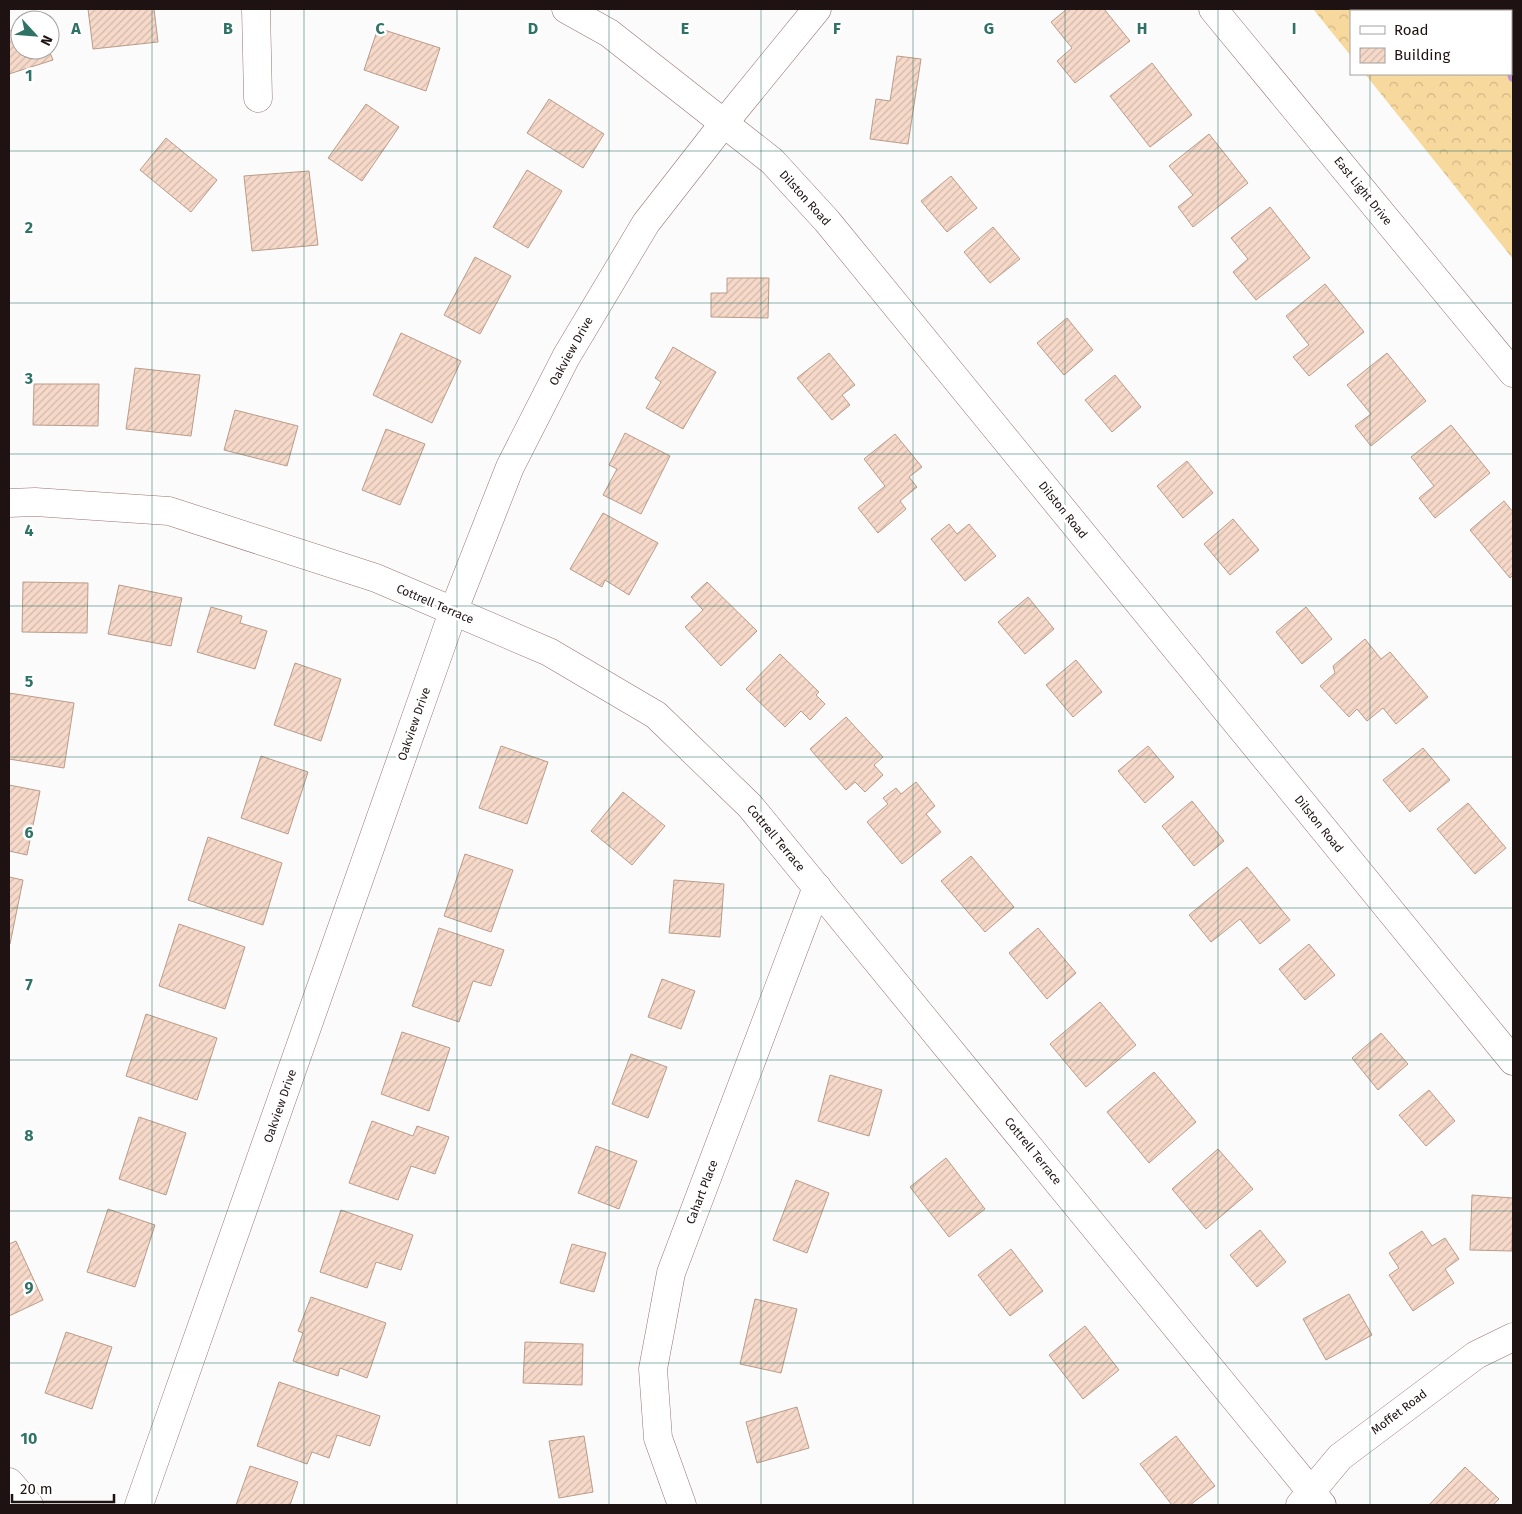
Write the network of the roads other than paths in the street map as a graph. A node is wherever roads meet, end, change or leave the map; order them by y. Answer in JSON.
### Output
{"nodes":[{"id":1,"x":256,"y":9,"type":"edge"},
{"id":2,"x":566,"y":9,"type":"edge"},
{"id":3,"x":817,"y":9,"type":"edge"},
{"id":4,"x":1213,"y":9,"type":"edge"},
{"id":5,"x":258,"y":98,"type":"dead end"},
{"id":6,"x":724,"y":123,"type":"junction"},
{"id":7,"x":1513,"y":373,"type":"edge"},
{"id":8,"x":9,"y":503,"type":"edge"},
{"id":9,"x":454,"y":612,"type":"junction"},
{"id":10,"x":816,"y":887,"type":"junction"},
{"id":11,"x":1513,"y":1061,"type":"edge"},
{"id":12,"x":1513,"y":1337,"type":"edge"},
{"id":13,"x":9,"y":1482,"type":"edge"},
{"id":14,"x":1311,"y":1501,"type":"edge"},
{"id":15,"x":29,"y":1505,"type":"edge"},
{"id":16,"x":139,"y":1505,"type":"edge"},
{"id":17,"x":682,"y":1505,"type":"edge"}],
"edges":[{"from":1,"to":5,"type":"street"},
{"from":2,"to":6,"type":"street","name":"Dilston Road"},
{"from":3,"to":6,"type":"street","name":"Oakview Drive"},
{"from":4,"to":7,"type":"street","name":"East Light Drive"},
{"from":6,"to":9,"type":"street","name":"Oakview Drive"},
{"from":6,"to":11,"type":"street","name":"Dilston Road"},
{"from":8,"to":9,"type":"street","name":"Cottrell Terrace"},
{"from":9,"to":10,"type":"street","name":"Cottrell Terrace"},
{"from":9,"to":16,"type":"street","name":"Oakview Drive"},
{"from":10,"to":14,"type":"street","name":"Cottrell Terrace"},
{"from":10,"to":17,"type":"street","name":"Cahart Place"},
{"from":12,"to":14,"type":"street","name":"Moffet Road"},
{"from":13,"to":15,"type":"street"}]}
